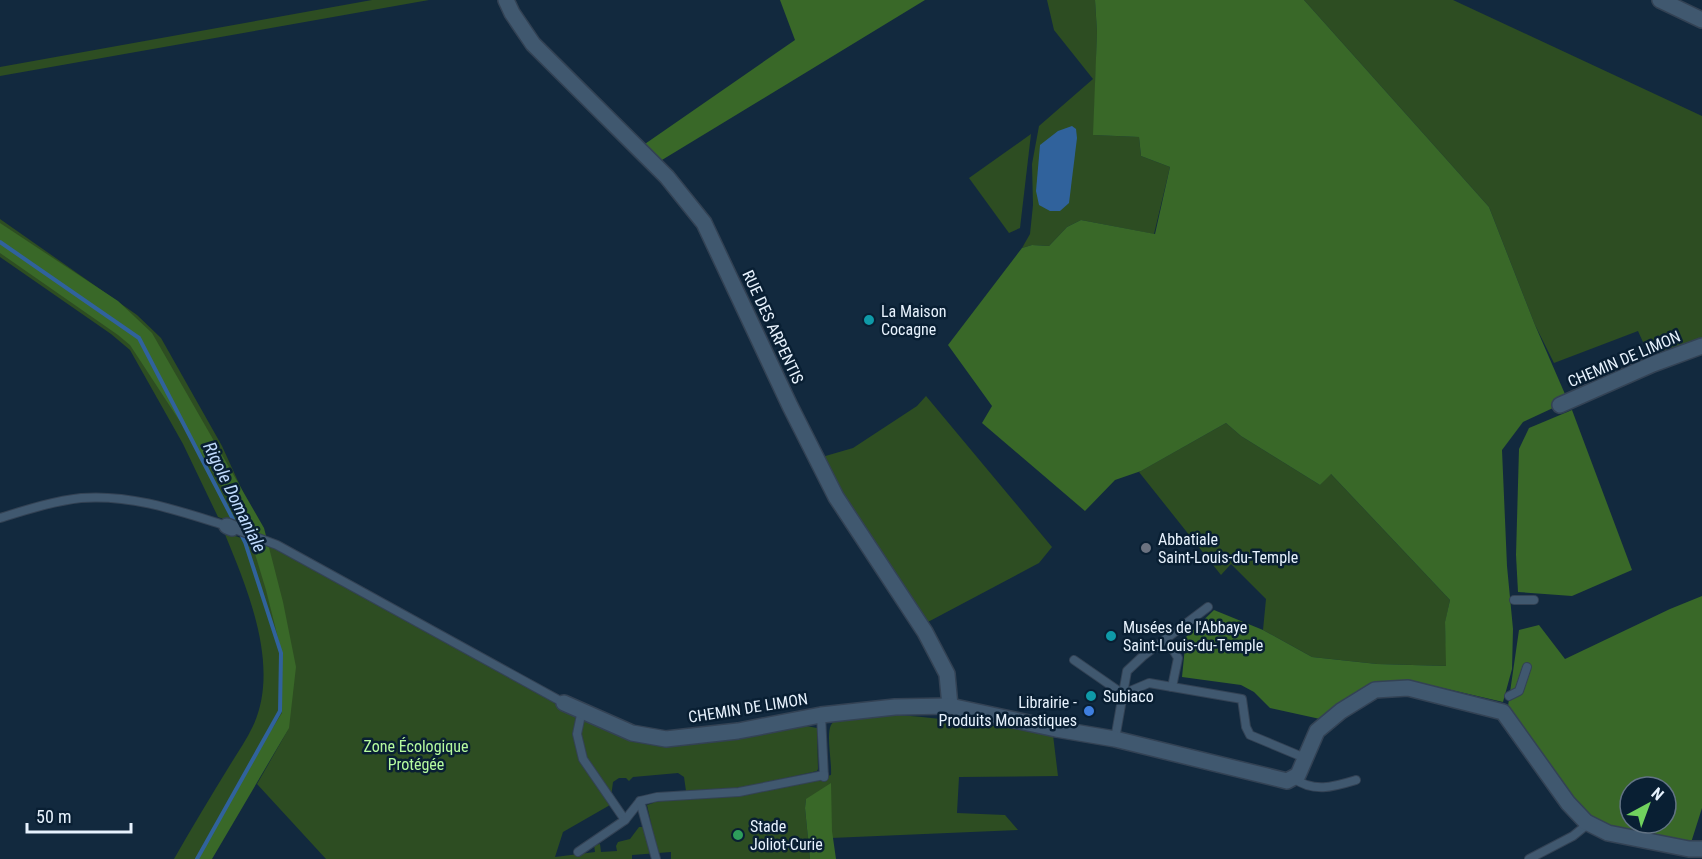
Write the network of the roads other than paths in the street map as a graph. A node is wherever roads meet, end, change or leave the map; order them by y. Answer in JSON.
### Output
{"nodes":[{"id":1,"x":506,"y":0,"type":"edge"},
{"id":2,"x":1660,"y":0,"type":"edge"},
{"id":3,"x":1702,"y":20,"type":"edge"},
{"id":4,"x":1702,"y":346,"type":"edge"},
{"id":5,"x":1560,"y":405,"type":"dead end"},
{"id":6,"x":0,"y":518,"type":"edge"},
{"id":7,"x":1514,"y":600,"type":"dead end"},
{"id":8,"x":1534,"y":600,"type":"dead end"},
{"id":9,"x":1208,"y":607,"type":"dead end"},
{"id":10,"x":1166,"y":638,"type":"junction"},
{"id":11,"x":1074,"y":660,"type":"dead end"},
{"id":12,"x":1527,"y":668,"type":"dead end"},
{"id":13,"x":1172,"y":687,"type":"junction"},
{"id":14,"x":1123,"y":694,"type":"junction"},
{"id":15,"x":1509,"y":696,"type":"dead end"},
{"id":16,"x":564,"y":703,"type":"joint"},
{"id":17,"x":950,"y":706,"type":"junction"},
{"id":18,"x":582,"y":710,"type":"junction"},
{"id":19,"x":820,"y":715,"type":"junction"},
{"id":20,"x":1115,"y":739,"type":"junction"},
{"id":21,"x":1305,"y":758,"type":"junction"},
{"id":22,"x":1293,"y":778,"type":"junction"},
{"id":23,"x":1356,"y":780,"type":"dead end"},
{"id":24,"x":640,"y":801,"type":"junction"},
{"id":25,"x":625,"y":820,"type":"junction"},
{"id":26,"x":1589,"y":823,"type":"junction"},
{"id":27,"x":1554,"y":847,"type":"junction"},
{"id":28,"x":1702,"y":849,"type":"edge"},
{"id":29,"x":578,"y":852,"type":"dead end"},
{"id":30,"x":656,"y":859,"type":"edge"},
{"id":31,"x":1529,"y":859,"type":"edge"},
{"id":32,"x":1540,"y":859,"type":"edge"}],
"edges":[{"from":1,"to":17,"type":"street","name":"RUE DES ARPENTIS"},
{"from":2,"to":3,"type":"street"},
{"from":4,"to":5,"type":"street","name":"CHEMIN DE LIMON"},
{"from":6,"to":16,"type":"lane","name":"CHEMIN DE LIMON"},
{"from":7,"to":8,"type":"lane"},
{"from":9,"to":10,"type":"lane"},
{"from":10,"to":13,"type":"lane"},
{"from":10,"to":14,"type":"lane"},
{"from":11,"to":14,"type":"lane"},
{"from":12,"to":15,"type":"lane"},
{"from":13,"to":14,"type":"lane"},
{"from":13,"to":21,"type":"lane"},
{"from":14,"to":20,"type":"lane"},
{"from":16,"to":18,"type":"street","name":"CHEMIN DE LIMON"},
{"from":17,"to":19,"type":"street","name":"CHEMIN DE LIMON"},
{"from":17,"to":20,"type":"street","name":"CHEMIN DE LIMON"},
{"from":18,"to":19,"type":"street","name":"CHEMIN DE LIMON"},
{"from":18,"to":25,"type":"lane"},
{"from":19,"to":24,"type":"lane"},
{"from":20,"to":22,"type":"street","name":"CHEMIN DE LIMON"},
{"from":21,"to":22,"type":"street"},
{"from":21,"to":26,"type":"street"},
{"from":22,"to":23,"type":"lane"},
{"from":24,"to":25,"type":"lane"},
{"from":24,"to":30,"type":"lane"},
{"from":25,"to":29,"type":"lane"},
{"from":26,"to":27,"type":"lane"},
{"from":26,"to":28,"type":"street"},
{"from":27,"to":31,"type":"lane"},
{"from":27,"to":32,"type":"lane"}]}
